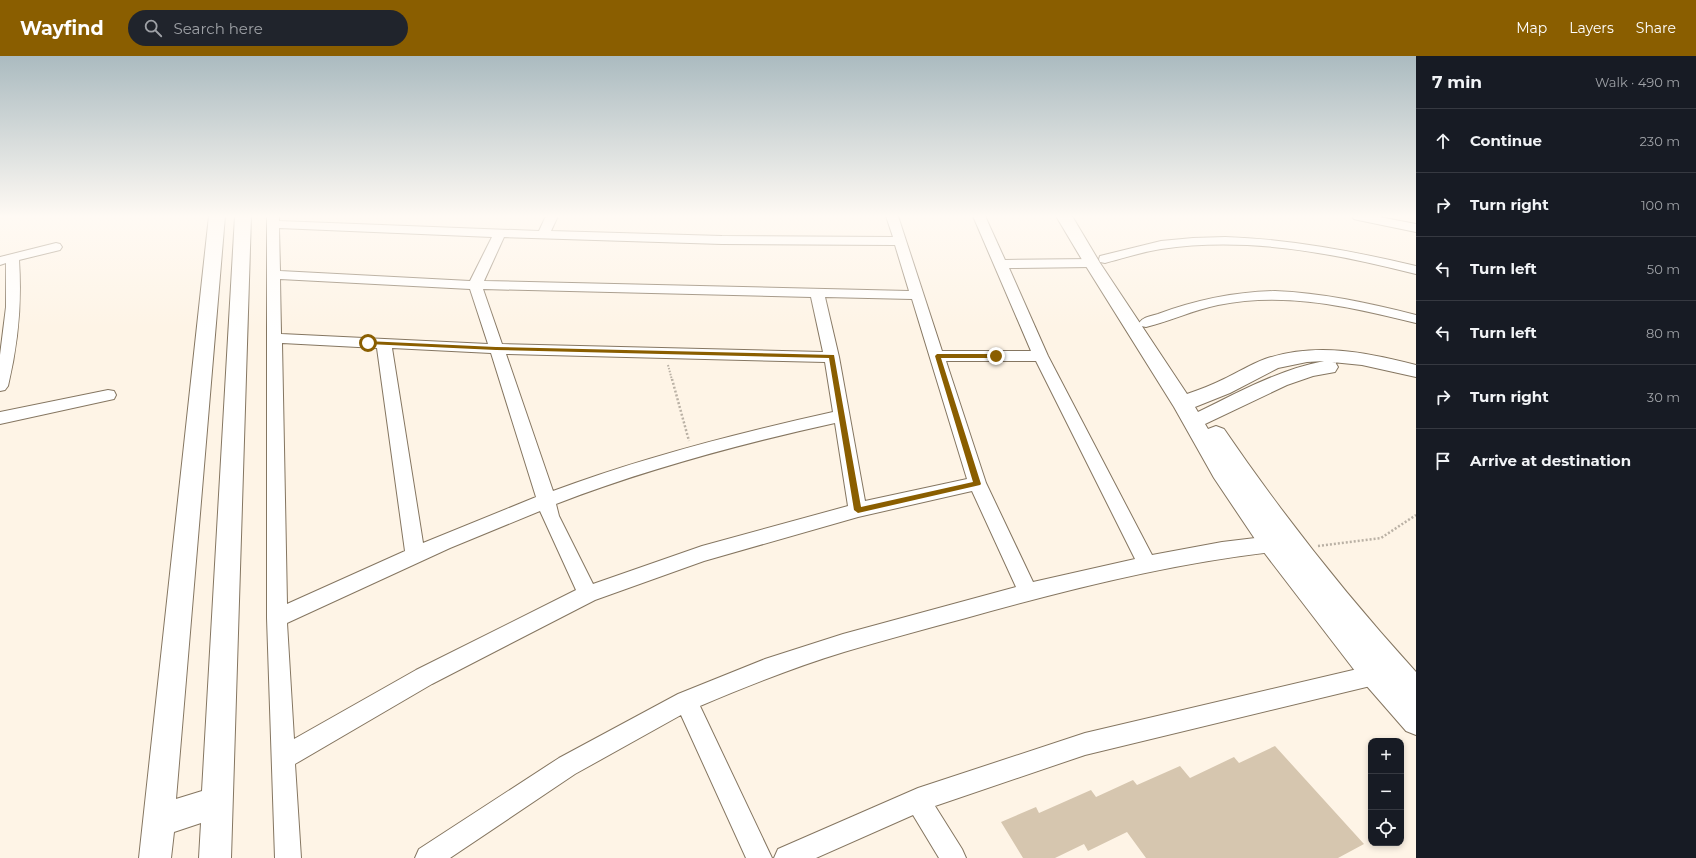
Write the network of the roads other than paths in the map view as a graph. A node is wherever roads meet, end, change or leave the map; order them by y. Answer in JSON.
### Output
{"nodes":[{"id":1,"x":29,"y":253,"type":"edge"},
{"id":2,"x":213,"y":253,"type":"edge"},
{"id":3,"x":241,"y":253,"type":"edge"},
{"id":4,"x":275,"y":253,"type":"edge"},
{"id":5,"x":491,"y":253,"type":"edge"},
{"id":6,"x":904,"y":253,"type":"edge"},
{"id":7,"x":996,"y":253,"type":"edge"},
{"id":8,"x":1092,"y":253,"type":"edge"},
{"id":9,"x":1094,"y":253,"type":"edge"},
{"id":10,"x":1128,"y":253,"type":"edge"},
{"id":11,"x":1345,"y":253,"type":"edge"},
{"id":12,"x":6,"y":259,"type":"edge"},
{"id":13,"x":1098,"y":261,"type":"junction"},
{"id":14,"x":1001,"y":264,"type":"junction"},
{"id":15,"x":1416,"y":270,"type":"edge"},
{"id":16,"x":275,"y":275,"type":"junction"},
{"id":17,"x":476,"y":285,"type":"junction"},
{"id":18,"x":817,"y":292,"type":"junction"},
{"id":19,"x":918,"y":295,"type":"junction"},
{"id":20,"x":1416,"y":319,"type":"edge"},
{"id":21,"x":1146,"y":323,"type":"junction"},
{"id":22,"x":275,"y":338,"type":"junction"},
{"id":23,"x":384,"y":343,"type":"junction"},
{"id":24,"x":496,"y":349,"type":"junction"},
{"id":25,"x":937,"y":356,"type":"junction"},
{"id":26,"x":1041,"y":356,"type":"junction"},
{"id":27,"x":832,"y":357,"type":"junction"},
{"id":28,"x":1416,"y":371,"type":"edge"},
{"id":29,"x":1416,"y":383,"type":"edge"},
{"id":30,"x":0,"y":386,"type":"edge"},
{"id":31,"x":108,"y":395,"type":"dead end"},
{"id":32,"x":1193,"y":411,"type":"junction"},
{"id":33,"x":841,"y":416,"type":"junction"},
{"id":34,"x":0,"y":418,"type":"edge"},
{"id":35,"x":977,"y":484,"type":"junction"},
{"id":36,"x":546,"y":500,"type":"junction"},
{"id":37,"x":858,"y":510,"type":"junction"},
{"id":38,"x":1272,"y":544,"type":"junction"},
{"id":39,"x":415,"y":555,"type":"junction"},
{"id":40,"x":1147,"y":564,"type":"junction"},
{"id":41,"x":1028,"y":592,"type":"junction"},
{"id":42,"x":588,"y":594,"type":"junction"},
{"id":43,"x":277,"y":618,"type":"junction"},
{"id":44,"x":1397,"y":671,"type":"junction"},
{"id":45,"x":1375,"y":675,"type":"junction"},
{"id":46,"x":1416,"y":692,"type":"edge"},
{"id":47,"x":686,"y":701,"type":"junction"},
{"id":48,"x":1416,"y":721,"type":"edge"},
{"id":49,"x":284,"y":758,"type":"junction"},
{"id":50,"x":918,"y":800,"type":"junction"},
{"id":51,"x":217,"y":802,"type":"junction"},
{"id":52,"x":158,"y":821,"type":"junction"},
{"id":53,"x":155,"y":858,"type":"edge"},
{"id":54,"x":215,"y":858,"type":"edge"},
{"id":55,"x":288,"y":858,"type":"edge"},
{"id":56,"x":428,"y":858,"type":"edge"},
{"id":57,"x":759,"y":858,"type":"edge"},
{"id":58,"x":787,"y":858,"type":"edge"},
{"id":59,"x":953,"y":858,"type":"edge"}],
"edges":[{"from":1,"to":12,"type":"street"},
{"from":2,"to":52,"type":"street"},
{"from":3,"to":51,"type":"street"},
{"from":4,"to":16,"type":"street"},
{"from":5,"to":17,"type":"street"},
{"from":6,"to":19,"type":"street"},
{"from":7,"to":14,"type":"street"},
{"from":8,"to":13,"type":"street"},
{"from":9,"to":13,"type":"street"},
{"from":10,"to":13,"type":"street"},
{"from":11,"to":15,"type":"street"},
{"from":12,"to":30,"type":"street"},
{"from":13,"to":14,"type":"street"},
{"from":13,"to":21,"type":"street"},
{"from":13,"to":32,"type":"street"},
{"from":14,"to":26,"type":"street"},
{"from":16,"to":17,"type":"street"},
{"from":16,"to":22,"type":"street"},
{"from":17,"to":18,"type":"street"},
{"from":17,"to":24,"type":"street"},
{"from":18,"to":19,"type":"street"},
{"from":18,"to":27,"type":"street"},
{"from":19,"to":25,"type":"street"},
{"from":20,"to":21,"type":"street"},
{"from":21,"to":32,"type":"street"},
{"from":22,"to":23,"type":"street"},
{"from":22,"to":43,"type":"street"},
{"from":23,"to":24,"type":"street"},
{"from":23,"to":39,"type":"street"},
{"from":24,"to":27,"type":"street"},
{"from":24,"to":36,"type":"street"},
{"from":25,"to":26,"type":"street"},
{"from":25,"to":35,"type":"street"},
{"from":26,"to":40,"type":"street"},
{"from":27,"to":33,"type":"street"},
{"from":28,"to":32,"type":"street"},
{"from":29,"to":32,"type":"street"},
{"from":31,"to":34,"type":"street"},
{"from":32,"to":38,"type":"street"},
{"from":32,"to":44,"type":"street"},
{"from":33,"to":36,"type":"street"},
{"from":33,"to":37,"type":"street"},
{"from":35,"to":37,"type":"street"},
{"from":35,"to":41,"type":"street"},
{"from":36,"to":39,"type":"street"},
{"from":36,"to":42,"type":"street"},
{"from":37,"to":42,"type":"street"},
{"from":38,"to":40,"type":"street"},
{"from":38,"to":45,"type":"street"},
{"from":39,"to":43,"type":"street"},
{"from":40,"to":41,"type":"street"},
{"from":41,"to":47,"type":"street"},
{"from":42,"to":49,"type":"street"},
{"from":43,"to":49,"type":"street"},
{"from":44,"to":45,"type":"street"},
{"from":44,"to":46,"type":"street"},
{"from":45,"to":48,"type":"street"},
{"from":45,"to":50,"type":"street"},
{"from":47,"to":56,"type":"street"},
{"from":47,"to":57,"type":"street"},
{"from":49,"to":55,"type":"street"},
{"from":50,"to":58,"type":"street"},
{"from":50,"to":59,"type":"street"},
{"from":51,"to":52,"type":"street"},
{"from":51,"to":54,"type":"street"},
{"from":52,"to":53,"type":"street"}]}
